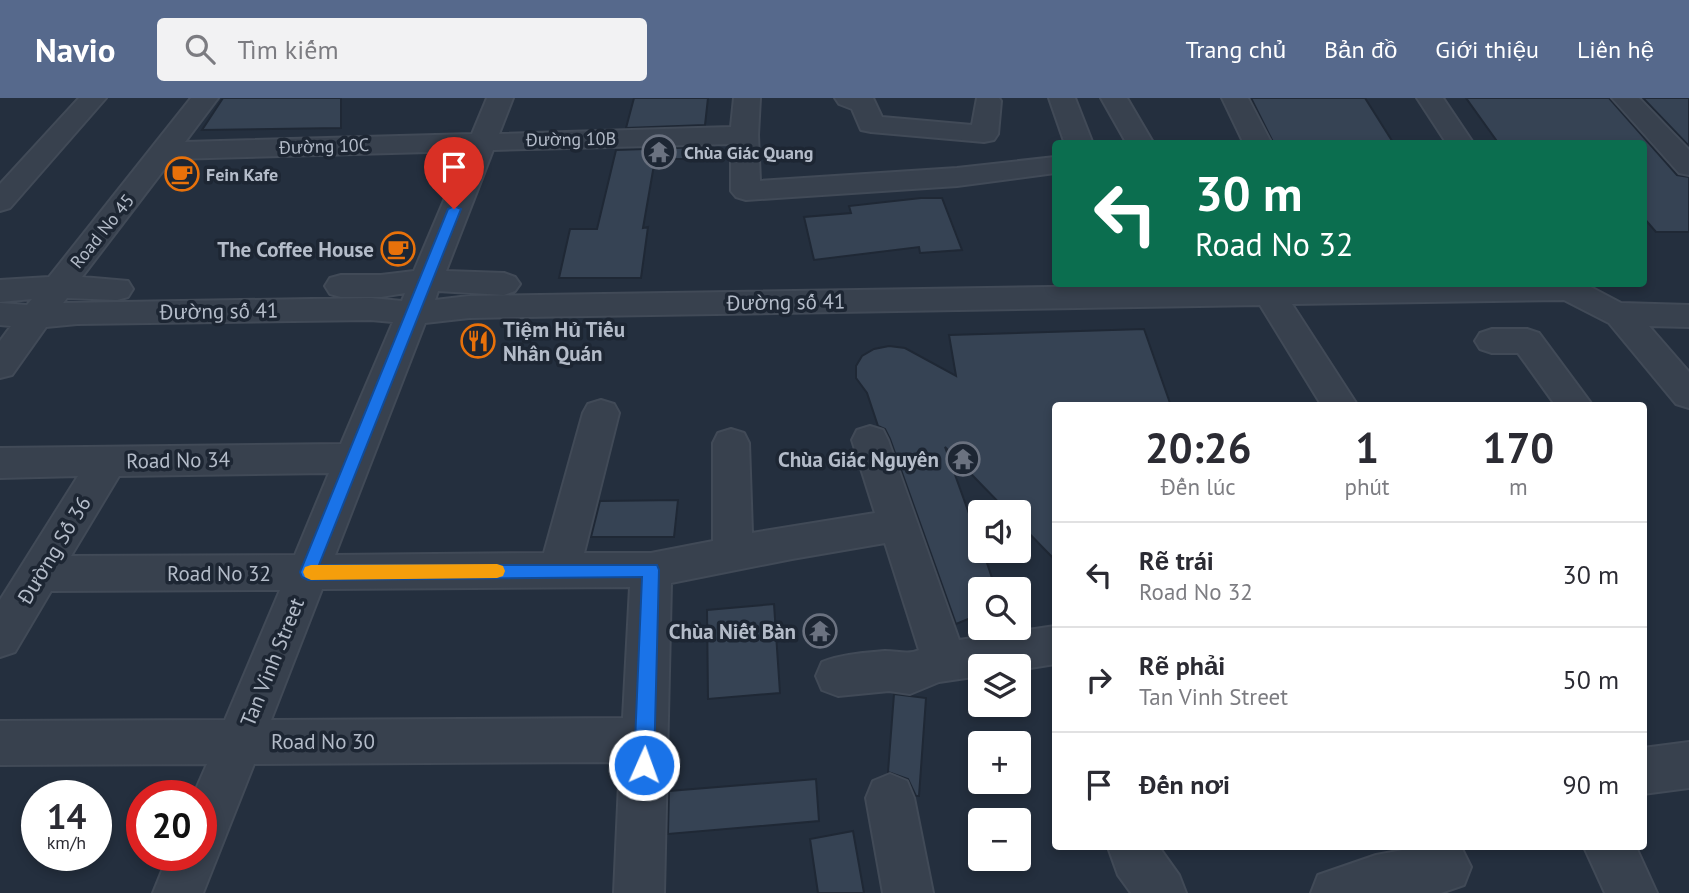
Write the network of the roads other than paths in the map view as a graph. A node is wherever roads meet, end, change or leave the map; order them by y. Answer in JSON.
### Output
{"nodes":[{"id":1,"x":93,"y":98,"type":"edge"},
{"id":2,"x":205,"y":98,"type":"edge"},
{"id":3,"x":500,"y":98,"type":"edge"},
{"id":4,"x":747,"y":98,"type":"edge"},
{"id":5,"x":848,"y":98,"type":"edge"},
{"id":6,"x":1062,"y":98,"type":"edge"},
{"id":7,"x":1114,"y":98,"type":"edge"},
{"id":8,"x":1235,"y":98,"type":"edge"},
{"id":9,"x":1430,"y":98,"type":"edge"},
{"id":10,"x":1625,"y":98,"type":"edge"},
{"id":11,"x":988,"y":101,"type":"dead end"},
{"id":12,"x":917,"y":120,"type":"junction"},
{"id":13,"x":744,"y":135,"type":"junction"},
{"id":14,"x":1078,"y":140,"type":"edge"},
{"id":15,"x":1139,"y":140,"type":"edge"},
{"id":16,"x":1256,"y":140,"type":"edge"},
{"id":17,"x":1458,"y":140,"type":"edge"},
{"id":18,"x":482,"y":141,"type":"junction"},
{"id":19,"x":166,"y":151,"type":"junction"},
{"id":20,"x":1052,"y":166,"type":"edge"},
{"id":21,"x":1689,"y":167,"type":"edge"},
{"id":22,"x":957,"y":177,"type":"junction"},
{"id":23,"x":0,"y":202,"type":"edge"},
{"id":24,"x":1052,"y":277,"type":"edge"},
{"id":25,"x":58,"y":287,"type":"junction"},
{"id":26,"x":1536,"y":287,"type":"edge"},
{"id":27,"x":1570,"y":287,"type":"edge"},
{"id":28,"x":0,"y":291,"type":"edge"},
{"id":29,"x":1459,"y":292,"type":"junction"},
{"id":30,"x":1269,"y":294,"type":"junction"},
{"id":31,"x":420,"y":296,"type":"junction"},
{"id":32,"x":0,"y":314,"type":"edge"},
{"id":33,"x":1620,"y":315,"type":"junction"},
{"id":34,"x":1676,"y":315,"type":"edge"},
{"id":35,"x":37,"y":317,"type":"junction"},
{"id":36,"x":1689,"y":336,"type":"edge"},
{"id":37,"x":0,"y":366,"type":"edge"},
{"id":38,"x":1689,"y":395,"type":"edge"},
{"id":39,"x":1337,"y":402,"type":"edge"},
{"id":40,"x":1572,"y":402,"type":"edge"},
{"id":41,"x":601,"y":413,"type":"dead end"},
{"id":42,"x":870,"y":440,"type":"dead end"},
{"id":43,"x":731,"y":443,"type":"dead end"},
{"id":44,"x":355,"y":458,"type":"junction"},
{"id":45,"x":108,"y":461,"type":"junction"},
{"id":46,"x":0,"y":463,"type":"edge"},
{"id":47,"x":899,"y":525,"type":"junction"},
{"id":48,"x":733,"y":553,"type":"junction"},
{"id":49,"x":651,"y":570,"type":"junction"},
{"id":50,"x":559,"y":571,"type":"junction"},
{"id":51,"x":308,"y":572,"type":"junction"},
{"id":52,"x":39,"y":574,"type":"junction"},
{"id":53,"x":0,"y":638,"type":"edge"},
{"id":54,"x":1052,"y":645,"type":"edge"},
{"id":55,"x":936,"y":663,"type":"junction"},
{"id":56,"x":838,"y":676,"type":"dead end"},
{"id":57,"x":645,"y":740,"type":"junction"},
{"id":58,"x":240,"y":741,"type":"junction"},
{"id":59,"x":0,"y":743,"type":"edge"},
{"id":60,"x":1689,"y":765,"type":"edge"},
{"id":61,"x":1647,"y":770,"type":"edge"},
{"id":62,"x":217,"y":797,"type":"edge"},
{"id":63,"x":890,"y":799,"type":"dead end"},
{"id":64,"x":1134,"y":850,"type":"edge"},
{"id":65,"x":1430,"y":850,"type":"edge"},
{"id":66,"x":1610,"y":850,"type":"edge"},
{"id":67,"x":187,"y":871,"type":"edge"},
{"id":68,"x":178,"y":893,"type":"edge"},
{"id":69,"x":639,"y":893,"type":"edge"},
{"id":70,"x":908,"y":893,"type":"edge"},
{"id":71,"x":1161,"y":893,"type":"edge"},
{"id":72,"x":1336,"y":893,"type":"edge"},
{"id":73,"x":1632,"y":893,"type":"edge"}],
"edges":[{"from":1,"to":23,"type":"street"},
{"from":2,"to":19,"type":"street","name":"Road No 45"},
{"from":3,"to":18,"type":"street","name":"Tan Vinh Street"},
{"from":4,"to":13,"type":"street"},
{"from":5,"to":12,"type":"street"},
{"from":6,"to":14,"type":"street"},
{"from":7,"to":15,"type":"street"},
{"from":8,"to":16,"type":"street"},
{"from":9,"to":17,"type":"street"},
{"from":10,"to":21,"type":"street"},
{"from":11,"to":12,"type":"street"},
{"from":12,"to":22,"type":"street"},
{"from":13,"to":18,"type":"street","name":"Đường 10B"},
{"from":13,"to":22,"type":"street"},
{"from":18,"to":19,"type":"street","name":"Đường 10C"},
{"from":18,"to":31,"type":"street","name":"Tan Vinh Street"},
{"from":19,"to":25,"type":"street","name":"Road No 45"},
{"from":20,"to":22,"type":"street"},
{"from":24,"to":31,"type":"street","name":"Đường số 41"},
{"from":25,"to":28,"type":"street","name":"Đường số 41"},
{"from":25,"to":31,"type":"street","name":"Đường số 41"},
{"from":25,"to":35,"type":"street","name":"Road No 45"},
{"from":26,"to":29,"type":"street","name":"Đường số 41"},
{"from":27,"to":33,"type":"street"},
{"from":29,"to":30,"type":"street","name":"Đường số 41"},
{"from":29,"to":40,"type":"street"},
{"from":30,"to":31,"type":"street","name":"Đường số 41"},
{"from":30,"to":39,"type":"street"},
{"from":31,"to":35,"type":"street","name":"Đường số 41"},
{"from":31,"to":44,"type":"street","name":"Tan Vinh Street"},
{"from":32,"to":35,"type":"street","name":"Đường số 41"},
{"from":33,"to":34,"type":"street"},
{"from":33,"to":38,"type":"street"},
{"from":34,"to":36,"type":"street"},
{"from":35,"to":37,"type":"street","name":"Road No 45"},
{"from":41,"to":50,"type":"street"},
{"from":42,"to":47,"type":"street"},
{"from":43,"to":48,"type":"street"},
{"from":44,"to":45,"type":"street","name":"Road No 34"},
{"from":44,"to":51,"type":"street","name":"Tan Vinh Street"},
{"from":45,"to":46,"type":"street","name":"Road No 34"},
{"from":45,"to":52,"type":"street","name":"Đường Số 36"},
{"from":47,"to":48,"type":"street","name":"Road No 32"},
{"from":47,"to":55,"type":"street"},
{"from":48,"to":49,"type":"street","name":"Road No 32"},
{"from":49,"to":50,"type":"street","name":"Road No 32"},
{"from":49,"to":57,"type":"street"},
{"from":50,"to":51,"type":"street","name":"Road No 32"},
{"from":51,"to":52,"type":"street","name":"Road No 32"},
{"from":51,"to":58,"type":"street","name":"Tan Vinh Street"},
{"from":52,"to":53,"type":"street","name":"Đường Số 36"},
{"from":54,"to":55,"type":"street"},
{"from":55,"to":56,"type":"street"},
{"from":57,"to":58,"type":"street","name":"Road No 30"},
{"from":57,"to":69,"type":"street"},
{"from":58,"to":59,"type":"street","name":"Road No 30"},
{"from":58,"to":62,"type":"street","name":"Tan Vinh Street"},
{"from":60,"to":61,"type":"street"},
{"from":63,"to":70,"type":"street"},
{"from":64,"to":71,"type":"street"},
{"from":65,"to":72,"type":"street"},
{"from":66,"to":73,"type":"street"},
{"from":67,"to":68,"type":"street"}]}
